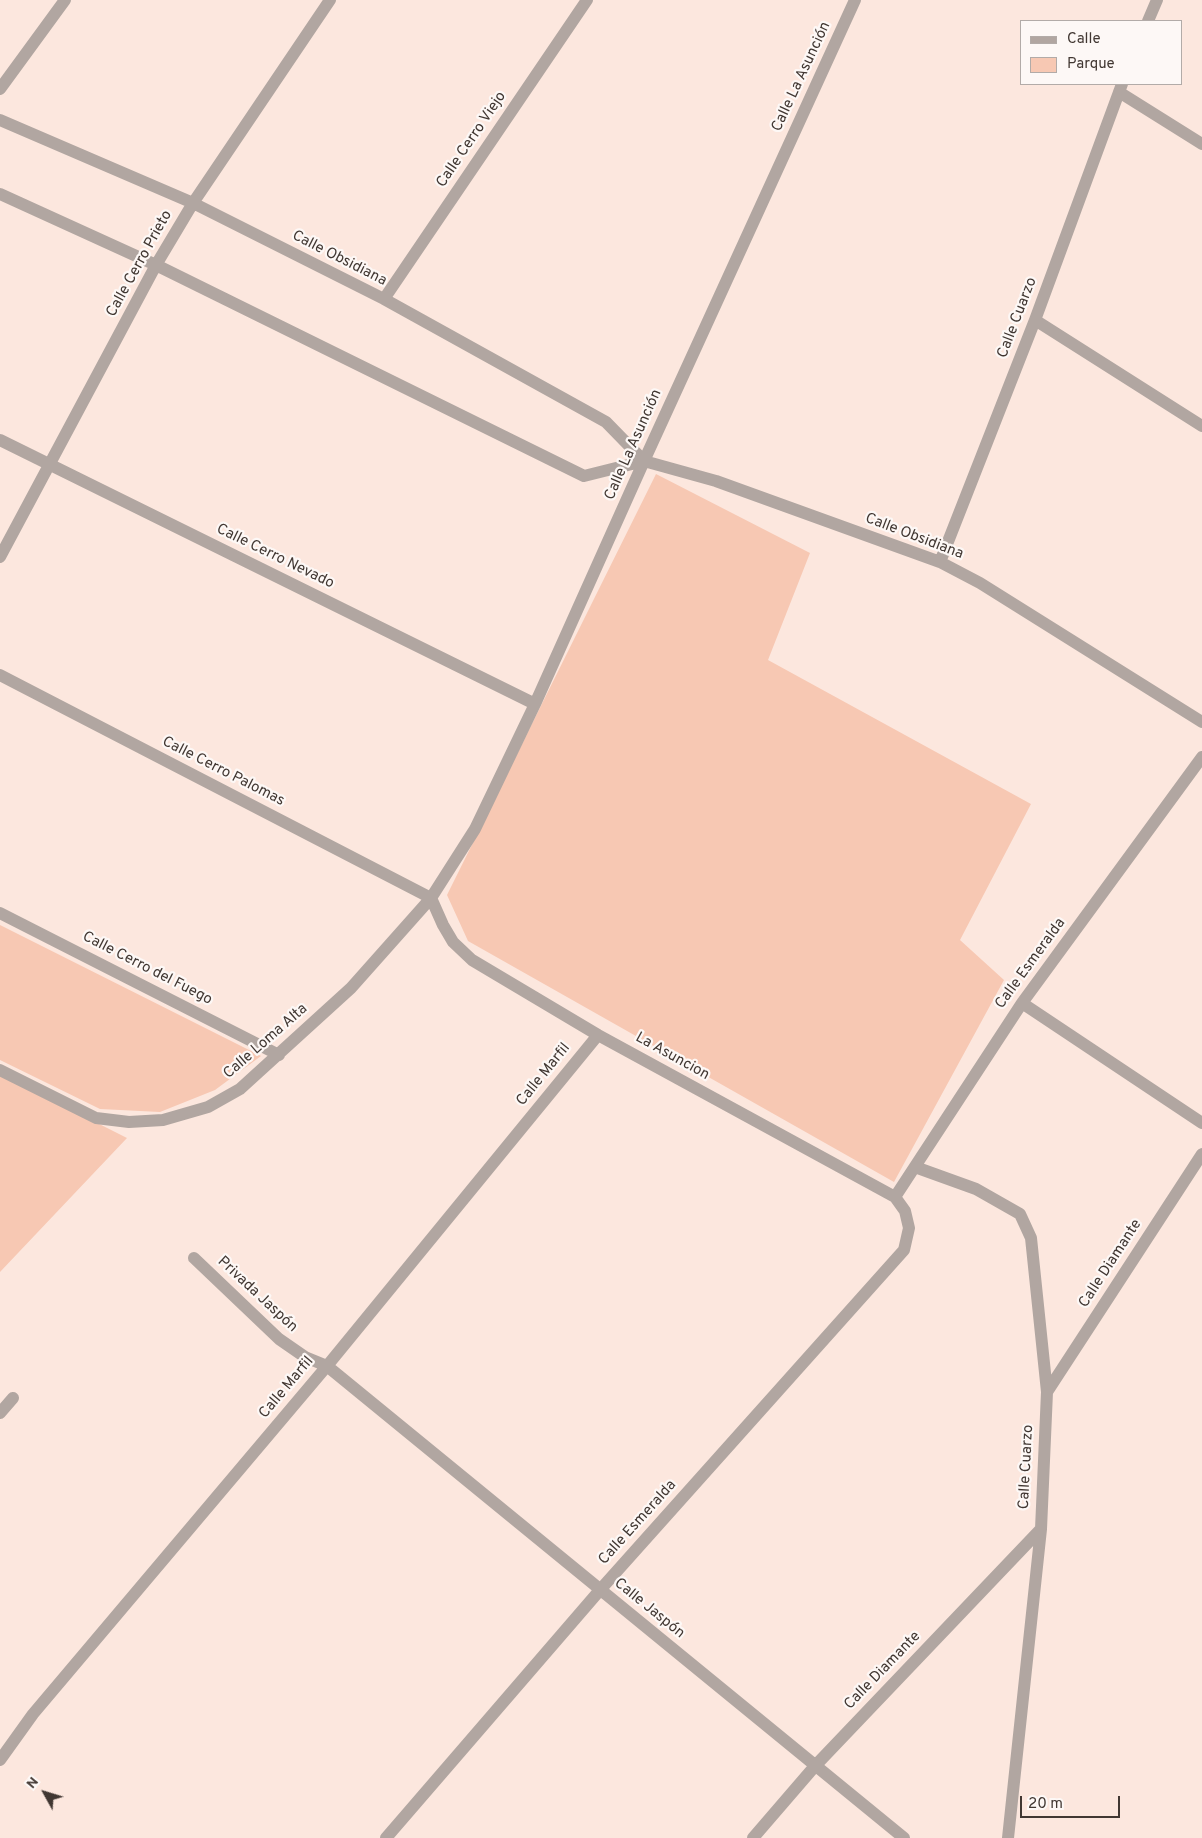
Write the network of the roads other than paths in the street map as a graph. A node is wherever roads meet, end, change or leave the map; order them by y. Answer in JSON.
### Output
{"nodes":[{"id":1,"x":65,"y":0,"type":"edge"},
{"id":2,"x":330,"y":0,"type":"edge"},
{"id":3,"x":587,"y":0,"type":"edge"},
{"id":4,"x":855,"y":0,"type":"edge"},
{"id":5,"x":1157,"y":0,"type":"edge"},
{"id":6,"x":1148,"y":20,"type":"edge"},
{"id":7,"x":1121,"y":88,"type":"edge"},
{"id":8,"x":0,"y":89,"type":"edge"},
{"id":9,"x":0,"y":120,"type":"edge"},
{"id":10,"x":1202,"y":144,"type":"edge"},
{"id":11,"x":0,"y":194,"type":"edge"},
{"id":12,"x":193,"y":203,"type":"junction"},
{"id":13,"x":156,"y":265,"type":"junction"},
{"id":14,"x":384,"y":299,"type":"junction"},
{"id":15,"x":1035,"y":320,"type":"junction"},
{"id":16,"x":1202,"y":426,"type":"edge"},
{"id":17,"x":0,"y":440,"type":"edge"},
{"id":18,"x":644,"y":461,"type":"junction"},
{"id":19,"x":50,"y":464,"type":"junction"},
{"id":20,"x":0,"y":557,"type":"edge"},
{"id":21,"x":940,"y":562,"type":"junction"},
{"id":22,"x":0,"y":675,"type":"edge"},
{"id":23,"x":535,"y":704,"type":"junction"},
{"id":24,"x":1202,"y":722,"type":"edge"},
{"id":25,"x":1202,"y":757,"type":"edge"},
{"id":26,"x":431,"y":898,"type":"junction"},
{"id":27,"x":0,"y":913,"type":"edge"},
{"id":28,"x":1022,"y":1003,"type":"junction"},
{"id":29,"x":598,"y":1035,"type":"junction"},
{"id":30,"x":278,"y":1055,"type":"junction"},
{"id":31,"x":0,"y":1070,"type":"edge"},
{"id":32,"x":1202,"y":1123,"type":"edge"},
{"id":33,"x":1202,"y":1154,"type":"edge"},
{"id":34,"x":915,"y":1167,"type":"junction"},
{"id":35,"x":895,"y":1197,"type":"junction"},
{"id":36,"x":194,"y":1258,"type":"dead end"},
{"id":37,"x":327,"y":1366,"type":"junction"},
{"id":38,"x":1047,"y":1392,"type":"junction"},
{"id":39,"x":14,"y":1398,"type":"dead end"},
{"id":40,"x":0,"y":1413,"type":"edge"},
{"id":41,"x":1040,"y":1529,"type":"junction"},
{"id":42,"x":600,"y":1590,"type":"junction"},
{"id":43,"x":0,"y":1760,"type":"edge"},
{"id":44,"x":816,"y":1766,"type":"junction"},
{"id":45,"x":386,"y":1838,"type":"edge"},
{"id":46,"x":753,"y":1838,"type":"edge"},
{"id":47,"x":904,"y":1838,"type":"edge"},
{"id":48,"x":1008,"y":1838,"type":"edge"}],
"edges":[{"from":1,"to":8,"type":"street"},
{"from":2,"to":12,"type":"street","name":"Calle Cerro Prieto"},
{"from":3,"to":14,"type":"street","name":"Calle Cerro Viejo"},
{"from":4,"to":18,"type":"street","name":"Calle La Asunción"},
{"from":5,"to":6,"type":"street"},
{"from":7,"to":10,"type":"street"},
{"from":7,"to":15,"type":"street","name":"Calle Cuarzo"},
{"from":9,"to":12,"type":"street","name":"Calle Obsidiana"},
{"from":11,"to":13,"type":"street","name":"Calle Obsidiana"},
{"from":12,"to":13,"type":"street","name":"Calle Cerro Prieto"},
{"from":12,"to":14,"type":"street","name":"Calle Obsidiana"},
{"from":13,"to":18,"type":"street","name":"Calle Obsidiana"},
{"from":13,"to":19,"type":"street","name":"Calle Cerro Prieto"},
{"from":14,"to":18,"type":"street","name":"Calle Obsidiana"},
{"from":15,"to":16,"type":"street"},
{"from":15,"to":21,"type":"street","name":"Calle Cuarzo"},
{"from":17,"to":19,"type":"street","name":"Calle Cerro Nevado"},
{"from":18,"to":21,"type":"street","name":"Calle Obsidiana"},
{"from":18,"to":23,"type":"street","name":"Calle La Asunción"},
{"from":19,"to":20,"type":"street","name":"Calle Cerro Prieto"},
{"from":19,"to":23,"type":"street","name":"Calle Cerro Nevado"},
{"from":21,"to":24,"type":"street","name":"Calle Obsidiana"},
{"from":22,"to":26,"type":"street","name":"Calle Cerro Palomas"},
{"from":23,"to":26,"type":"street","name":"Calle La Asunción"},
{"from":25,"to":28,"type":"street","name":"Calle Esmeralda"},
{"from":26,"to":29,"type":"street","name":"La Asuncion"},
{"from":26,"to":30,"type":"street","name":"Calle Loma Alta"},
{"from":27,"to":30,"type":"street","name":"Calle Cerro del Fuego"},
{"from":28,"to":32,"type":"street"},
{"from":28,"to":34,"type":"street","name":"Calle Esmeralda"},
{"from":29,"to":35,"type":"street","name":"La Asuncion"},
{"from":29,"to":37,"type":"street","name":"Calle Marfil"},
{"from":30,"to":31,"type":"street","name":"Calle Loma Alta"},
{"from":33,"to":38,"type":"street","name":"Calle Diamante"},
{"from":34,"to":35,"type":"street","name":"Calle Esmeralda"},
{"from":34,"to":38,"type":"street","name":"Calle Cuarzo"},
{"from":35,"to":42,"type":"street","name":"Calle Esmeralda"},
{"from":36,"to":37,"type":"street","name":"Privada Jaspón"},
{"from":37,"to":42,"type":"street","name":"Calle Jaspón"},
{"from":37,"to":43,"type":"street","name":"Calle Marfil"},
{"from":38,"to":41,"type":"street","name":"Calle Cuarzo"},
{"from":39,"to":40,"type":"street"},
{"from":41,"to":44,"type":"street","name":"Calle Diamante"},
{"from":41,"to":48,"type":"street","name":"Calle Cuarzo"},
{"from":42,"to":44,"type":"street","name":"Calle Jaspón"},
{"from":42,"to":45,"type":"street","name":"Calle Esmeralda"},
{"from":44,"to":46,"type":"street","name":"Calle Diamante"},
{"from":44,"to":47,"type":"street","name":"Calle Jaspón"}]}
